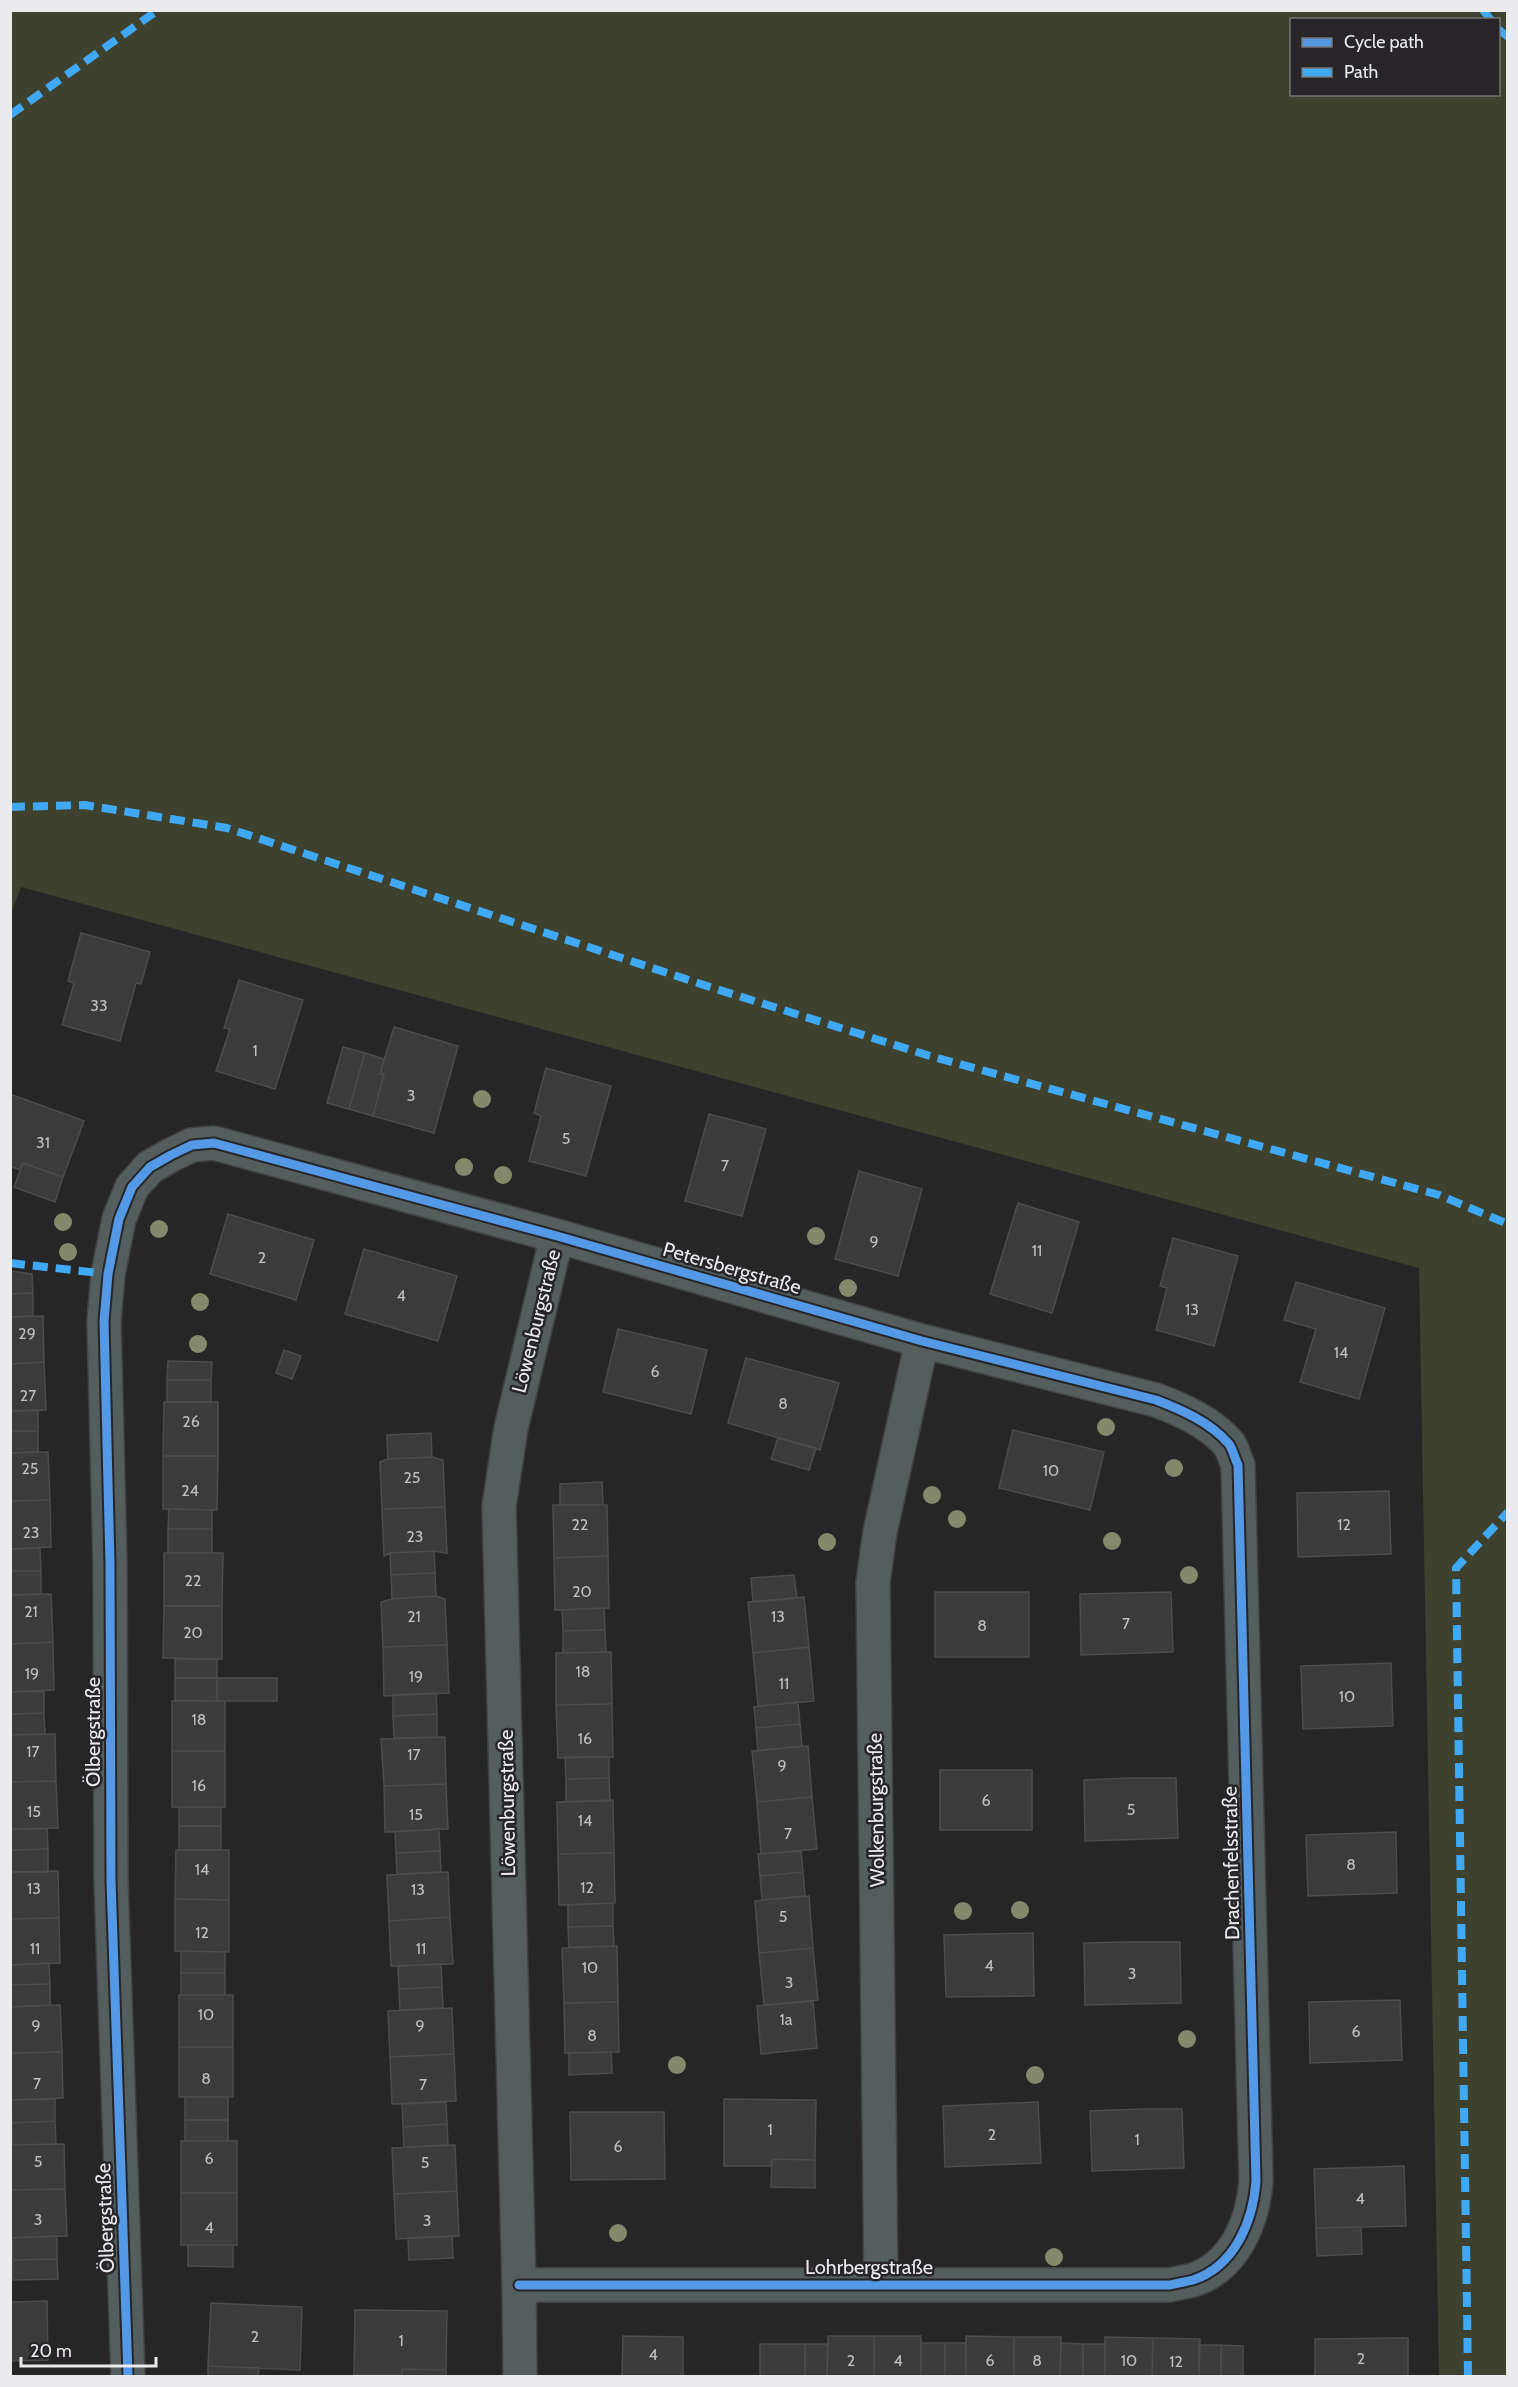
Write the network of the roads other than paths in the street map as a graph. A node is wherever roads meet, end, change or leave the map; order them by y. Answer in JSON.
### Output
{"nodes":[{"id":1,"x":214,"y":1143,"type":"joint"},
{"id":2,"x":557,"y":1236,"type":"junction"},
{"id":3,"x":921,"y":1341,"type":"junction"},
{"id":4,"x":1230,"y":1445,"type":"joint"},
{"id":5,"x":1216,"y":2269,"type":"joint"},
{"id":6,"x":519,"y":2284,"type":"junction"},
{"id":7,"x":882,"y":2284,"type":"junction"},
{"id":8,"x":128,"y":2376,"type":"edge"},
{"id":9,"x":520,"y":2376,"type":"edge"}],
"edges":[{"from":1,"to":2,"type":"street","name":"Petersbergstraße"},
{"from":1,"to":8,"type":"street","name":"Ölbergstraße"},
{"from":2,"to":3,"type":"street","name":"Petersbergstraße"},
{"from":2,"to":6,"type":"street","name":"Löwenburgstraße"},
{"from":3,"to":4,"type":"street","name":"Petersbergstraße"},
{"from":3,"to":7,"type":"street","name":"Wolkenburgstraße"},
{"from":4,"to":5,"type":"street","name":"Drachenfelsstraße"},
{"from":5,"to":7,"type":"street","name":"Lohrbergstraße"},
{"from":6,"to":7,"type":"street","name":"Lohrbergstraße"},
{"from":6,"to":9,"type":"street","name":"Löwenburgstraße"}]}
